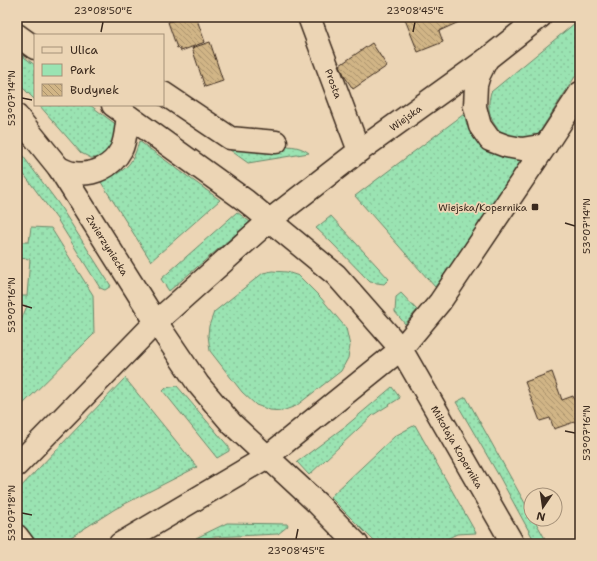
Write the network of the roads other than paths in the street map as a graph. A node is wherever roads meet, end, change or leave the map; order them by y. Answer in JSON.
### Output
{"nodes":[{"id":1,"x":309,"y":17,"type":"edge"},
{"id":2,"x":540,"y":17,"type":"edge"},
{"id":3,"x":17,"y":35,"type":"edge"},
{"id":4,"x":34,"y":47,"type":"edge"},
{"id":5,"x":487,"y":59,"type":"junction"},
{"id":6,"x":580,"y":92,"type":"edge"},
{"id":7,"x":164,"y":94,"type":"edge"},
{"id":8,"x":125,"y":109,"type":"edge"},
{"id":9,"x":17,"y":116,"type":"edge"},
{"id":10,"x":276,"y":142,"type":"dead end"},
{"id":11,"x":546,"y":145,"type":"junction"},
{"id":12,"x":359,"y":151,"type":"junction"},
{"id":13,"x":59,"y":168,"type":"junction"},
{"id":14,"x":270,"y":220,"type":"junction"},
{"id":15,"x":156,"y":322,"type":"junction"},
{"id":16,"x":401,"y":349,"type":"junction"},
{"id":17,"x":267,"y":457,"type":"junction"},
{"id":18,"x":17,"y":464,"type":"edge"},
{"id":19,"x":17,"y":536,"type":"edge"},
{"id":20,"x":23,"y":544,"type":"edge"},
{"id":21,"x":120,"y":544,"type":"edge"},
{"id":22,"x":357,"y":544,"type":"edge"},
{"id":23,"x":513,"y":544,"type":"edge"}],
"edges":[{"from":1,"to":12,"type":"main road","name":"Prosta"},
{"from":2,"to":5,"type":"main road","name":"Wiejska"},
{"from":3,"to":4,"type":"main road"},
{"from":5,"to":11,"type":"main road"},
{"from":5,"to":12,"type":"main road","name":"Wiejska"},
{"from":6,"to":11,"type":"main road"},
{"from":7,"to":10,"type":"main road"},
{"from":8,"to":13,"type":"main road"},
{"from":8,"to":14,"type":"main road"},
{"from":9,"to":13,"type":"main road","name":"Zwierzyniecka"},
{"from":11,"to":16,"type":"main road"},
{"from":12,"to":14,"type":"main road","name":"Wiejska"},
{"from":13,"to":15,"type":"main road","name":"Zwierzyniecka"},
{"from":14,"to":15,"type":"main road","name":"Wiejska"},
{"from":14,"to":16,"type":"main road","name":"Mikołaja Kopernika"},
{"from":15,"to":17,"type":"main road","name":"Zwierzyniecka"},
{"from":15,"to":18,"type":"main road","name":"Wiejska"},
{"from":16,"to":17,"type":"main road"},
{"from":16,"to":23,"type":"main road","name":"Mikołaja Kopernika"},
{"from":17,"to":21,"type":"main road"},
{"from":17,"to":22,"type":"main road"},
{"from":19,"to":20,"type":"main road"}]}
